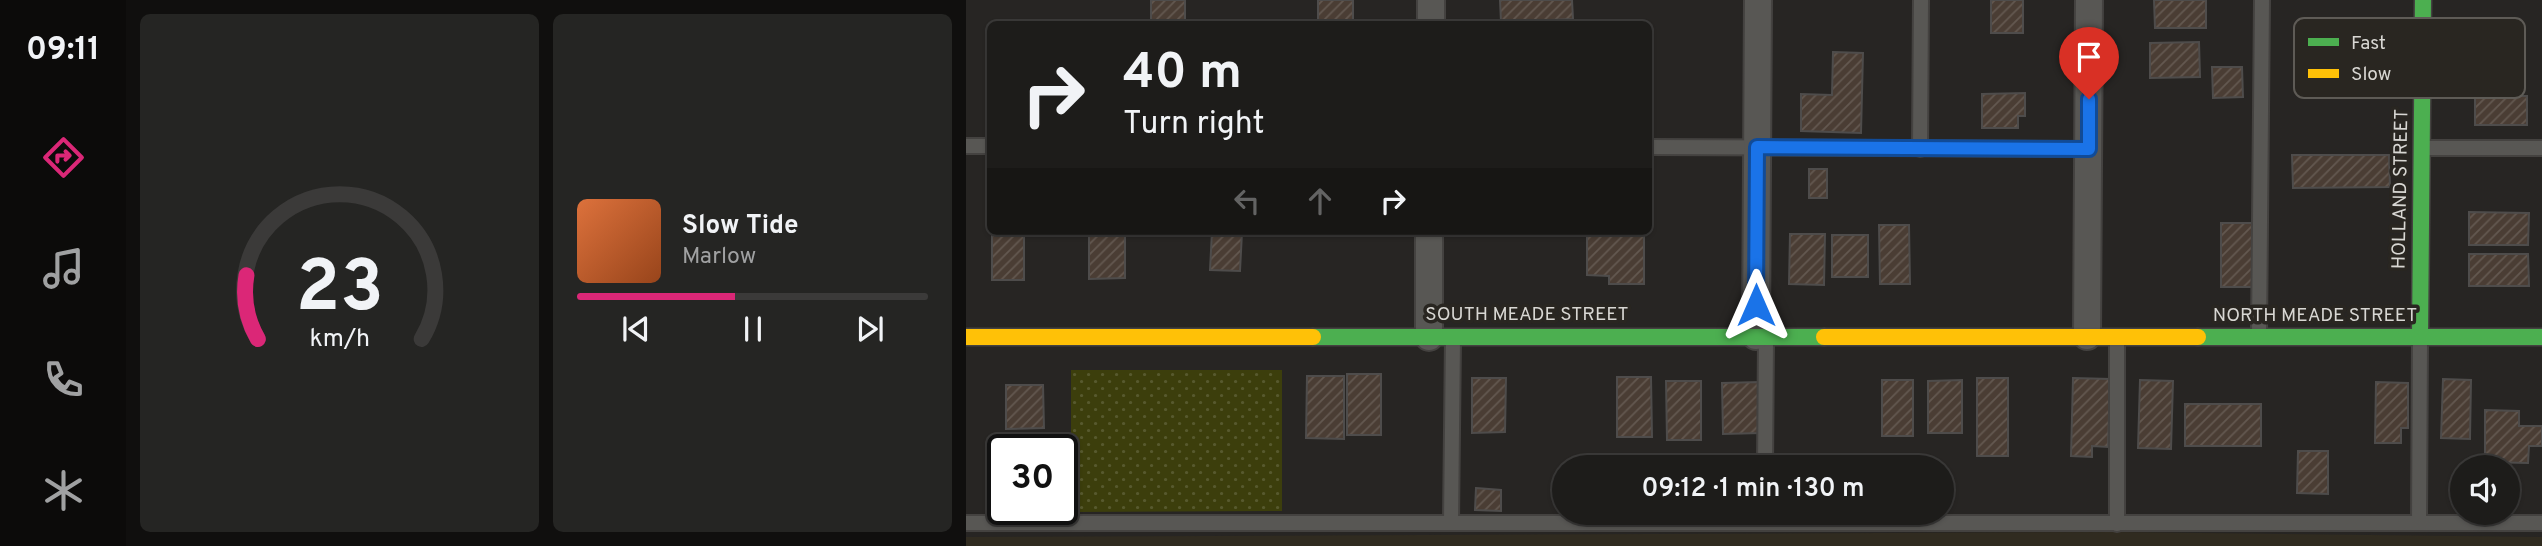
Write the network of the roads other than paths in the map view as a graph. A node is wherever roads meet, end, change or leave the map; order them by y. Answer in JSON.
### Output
{"nodes":[{"id":1,"x":1431,"y":0,"type":"edge"},
{"id":2,"x":1758,"y":0,"type":"edge"},
{"id":3,"x":1921,"y":0,"type":"edge"},
{"id":4,"x":2089,"y":0,"type":"edge"},
{"id":5,"x":2262,"y":0,"type":"edge"},
{"id":6,"x":2423,"y":0,"type":"edge"},
{"id":7,"x":2423,"y":18,"type":"edge"},
{"id":8,"x":1431,"y":21,"type":"edge"},
{"id":9,"x":2422,"y":98,"type":"edge"},
{"id":10,"x":966,"y":146,"type":"edge"},
{"id":11,"x":987,"y":146,"type":"edge"},
{"id":12,"x":1652,"y":147,"type":"edge"},
{"id":13,"x":1757,"y":147,"type":"junction"},
{"id":14,"x":2422,"y":148,"type":"junction"},
{"id":15,"x":2542,"y":148,"type":"edge"},
{"id":16,"x":1920,"y":149,"type":"junction"},
{"id":17,"x":2089,"y":149,"type":"junction"},
{"id":18,"x":1429,"y":235,"type":"edge"},
{"id":19,"x":1761,"y":336,"type":"junction"},
{"id":20,"x":2088,"y":336,"type":"junction"},
{"id":21,"x":2117,"y":336,"type":"junction"},
{"id":22,"x":966,"y":337,"type":"edge"},
{"id":23,"x":1441,"y":337,"type":"junction"},
{"id":24,"x":2259,"y":337,"type":"junction"},
{"id":25,"x":2420,"y":337,"type":"junction"},
{"id":26,"x":2542,"y":337,"type":"edge"},
{"id":27,"x":1765,"y":455,"type":"edge"},
{"id":28,"x":1552,"y":521,"type":"edge"},
{"id":29,"x":1451,"y":522,"type":"junction"},
{"id":30,"x":1954,"y":522,"type":"edge"},
{"id":31,"x":966,"y":523,"type":"edge"},
{"id":32,"x":2420,"y":523,"type":"junction"},
{"id":33,"x":2542,"y":523,"type":"edge"},
{"id":34,"x":2117,"y":524,"type":"junction"}],
"edges":[{"from":1,"to":8,"type":"street"},
{"from":2,"to":13,"type":"street"},
{"from":3,"to":16,"type":"lane"},
{"from":4,"to":17,"type":"street"},
{"from":5,"to":24,"type":"lane"},
{"from":6,"to":7,"type":"street","name":"HOLLAND STREET"},
{"from":9,"to":14,"type":"street","name":"HOLLAND STREET"},
{"from":10,"to":11,"type":"lane"},
{"from":12,"to":13,"type":"lane"},
{"from":13,"to":16,"type":"lane"},
{"from":13,"to":19,"type":"street"},
{"from":14,"to":15,"type":"lane"},
{"from":14,"to":25,"type":"street","name":"HOLLAND STREET"},
{"from":16,"to":17,"type":"lane"},
{"from":17,"to":20,"type":"street"},
{"from":18,"to":23,"type":"street"},
{"from":19,"to":20,"type":"street","name":"SOUTH MEADE STREET"},
{"from":19,"to":23,"type":"street","name":"SOUTH MEADE STREET"},
{"from":19,"to":27,"type":"lane"},
{"from":20,"to":21,"type":"street","name":"NORTH MEADE STREET"},
{"from":21,"to":24,"type":"street","name":"NORTH MEADE STREET"},
{"from":21,"to":34,"type":"lane"},
{"from":22,"to":23,"type":"street","name":"SOUTH MEADE STREET"},
{"from":23,"to":29,"type":"lane"},
{"from":24,"to":25,"type":"street","name":"NORTH MEADE STREET"},
{"from":25,"to":26,"type":"street","name":"NORTH MEADE STREET"},
{"from":25,"to":32,"type":"lane"},
{"from":28,"to":29,"type":"lane"},
{"from":29,"to":31,"type":"lane"},
{"from":30,"to":34,"type":"lane"},
{"from":32,"to":33,"type":"lane"},
{"from":32,"to":34,"type":"lane"}]}
